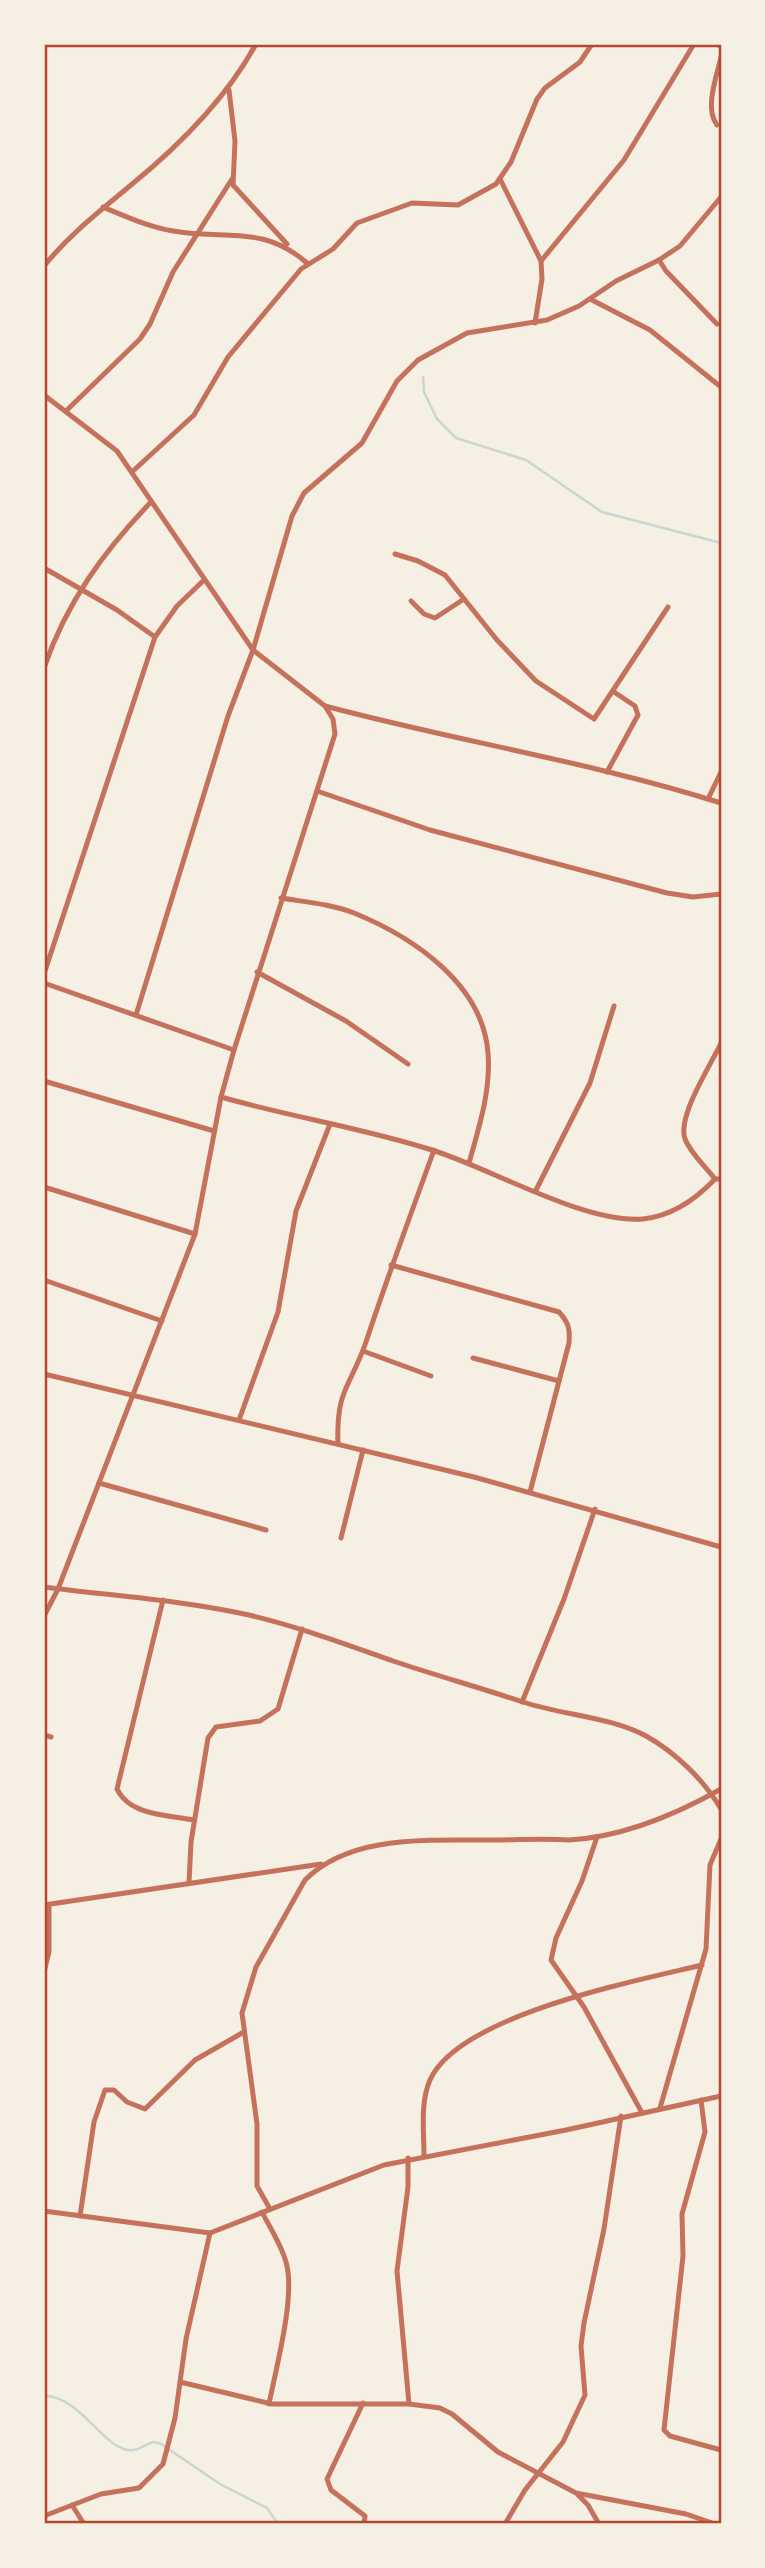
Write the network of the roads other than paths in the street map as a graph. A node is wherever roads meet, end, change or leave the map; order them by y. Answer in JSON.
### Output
{"nodes":[{"id":1,"x":256,"y":44,"type":"edge"},
{"id":2,"x":592,"y":44,"type":"edge"},
{"id":3,"x":694,"y":44,"type":"edge"},
{"id":4,"x":715,"y":44,"type":"edge"},
{"id":5,"x":721,"y":46,"type":"edge"},
{"id":6,"x":721,"y":57,"type":"edge"},
{"id":7,"x":229,"y":90,"type":"junction"},
{"id":8,"x":717,"y":125,"type":"dead end"},
{"id":9,"x":232,"y":179,"type":"junction"},
{"id":10,"x":500,"y":179,"type":"junction"},
{"id":11,"x":721,"y":197,"type":"edge"},
{"id":12,"x":103,"y":206,"type":"junction"},
{"id":13,"x":196,"y":233,"type":"junction"},
{"id":14,"x":293,"y":250,"type":"junction"},
{"id":15,"x":659,"y":260,"type":"junction"},
{"id":16,"x":541,"y":261,"type":"junction"},
{"id":17,"x":307,"y":263,"type":"junction"},
{"id":18,"x":44,"y":266,"type":"edge"},
{"id":19,"x":590,"y":299,"type":"junction"},
{"id":20,"x":535,"y":323,"type":"junction"},
{"id":21,"x":717,"y":324,"type":"dead end"},
{"id":22,"x":721,"y":387,"type":"edge"},
{"id":23,"x":45,"y":398,"type":"edge"},
{"id":24,"x":66,"y":411,"type":"junction"},
{"id":25,"x":133,"y":471,"type":"junction"},
{"id":26,"x":151,"y":502,"type":"junction"},
{"id":27,"x":395,"y":554,"type":"dead end"},
{"id":28,"x":44,"y":568,"type":"edge"},
{"id":29,"x":204,"y":580,"type":"junction"},
{"id":30,"x":80,"y":589,"type":"junction"},
{"id":31,"x":464,"y":599,"type":"junction"},
{"id":32,"x":411,"y":601,"type":"dead end"},
{"id":33,"x":668,"y":607,"type":"dead end"},
{"id":34,"x":155,"y":637,"type":"junction"},
{"id":35,"x":253,"y":650,"type":"junction"},
{"id":36,"x":44,"y":668,"type":"edge"},
{"id":37,"x":614,"y":692,"type":"junction"},
{"id":38,"x":325,"y":706,"type":"junction"},
{"id":39,"x":607,"y":772,"type":"junction"},
{"id":40,"x":721,"y":772,"type":"edge"},
{"id":41,"x":317,"y":791,"type":"junction"},
{"id":42,"x":708,"y":799,"type":"junction"},
{"id":43,"x":721,"y":803,"type":"edge"},
{"id":44,"x":721,"y":894,"type":"edge"},
{"id":45,"x":281,"y":898,"type":"junction"},
{"id":46,"x":257,"y":972,"type":"junction"},
{"id":47,"x":44,"y":974,"type":"edge"},
{"id":48,"x":44,"y":983,"type":"edge"},
{"id":49,"x":614,"y":1006,"type":"dead end"},
{"id":50,"x":136,"y":1015,"type":"junction"},
{"id":51,"x":721,"y":1043,"type":"edge"},
{"id":52,"x":234,"y":1050,"type":"junction"},
{"id":53,"x":408,"y":1064,"type":"dead end"},
{"id":54,"x":44,"y":1081,"type":"edge"},
{"id":55,"x":221,"y":1097,"type":"junction"},
{"id":56,"x":330,"y":1124,"type":"junction"},
{"id":57,"x":214,"y":1132,"type":"junction"},
{"id":58,"x":433,"y":1150,"type":"junction"},
{"id":59,"x":469,"y":1163,"type":"junction"},
{"id":60,"x":718,"y":1179,"type":"edge"},
{"id":61,"x":44,"y":1187,"type":"edge"},
{"id":62,"x":536,"y":1190,"type":"junction"},
{"id":63,"x":195,"y":1234,"type":"junction"},
{"id":64,"x":391,"y":1265,"type":"junction"},
{"id":65,"x":44,"y":1280,"type":"edge"},
{"id":66,"x":162,"y":1321,"type":"junction"},
{"id":67,"x":363,"y":1351,"type":"junction"},
{"id":68,"x":473,"y":1358,"type":"dead end"},
{"id":69,"x":44,"y":1374,"type":"edge"},
{"id":70,"x":431,"y":1376,"type":"dead end"},
{"id":71,"x":559,"y":1381,"type":"junction"},
{"id":72,"x":132,"y":1396,"type":"junction"},
{"id":73,"x":239,"y":1420,"type":"junction"},
{"id":74,"x":338,"y":1444,"type":"junction"},
{"id":75,"x":363,"y":1450,"type":"junction"},
{"id":76,"x":99,"y":1483,"type":"junction"},
{"id":77,"x":530,"y":1492,"type":"junction"},
{"id":78,"x":595,"y":1509,"type":"junction"},
{"id":79,"x":265,"y":1530,"type":"dead end"},
{"id":80,"x":341,"y":1538,"type":"dead end"},
{"id":81,"x":721,"y":1547,"type":"edge"},
{"id":82,"x":44,"y":1587,"type":"edge"},
{"id":83,"x":58,"y":1589,"type":"junction"},
{"id":84,"x":163,"y":1600,"type":"junction"},
{"id":85,"x":44,"y":1616,"type":"edge"},
{"id":86,"x":302,"y":1629,"type":"junction"},
{"id":87,"x":522,"y":1702,"type":"junction"},
{"id":88,"x":721,"y":1789,"type":"edge"},
{"id":89,"x":712,"y":1794,"type":"junction"},
{"id":90,"x":721,"y":1809,"type":"edge"},
{"id":91,"x":194,"y":1820,"type":"junction"},
{"id":92,"x":597,"y":1837,"type":"junction"},
{"id":93,"x":721,"y":1839,"type":"edge"},
{"id":94,"x":324,"y":1864,"type":"junction"},
{"id":95,"x":189,"y":1883,"type":"junction"},
{"id":96,"x":46,"y":1905,"type":"edge"},
{"id":97,"x":702,"y":1965,"type":"junction"},
{"id":98,"x":44,"y":1972,"type":"edge"},
{"id":99,"x":576,"y":1995,"type":"junction"},
{"id":100,"x":242,"y":2033,"type":"junction"},
{"id":101,"x":721,"y":2096,"type":"edge"},
{"id":102,"x":701,"y":2100,"type":"junction"},
{"id":103,"x":660,"y":2108,"type":"junction"},
{"id":104,"x":641,"y":2111,"type":"junction"},
{"id":105,"x":621,"y":2116,"type":"junction"},
{"id":106,"x":424,"y":2155,"type":"junction"},
{"id":107,"x":408,"y":2158,"type":"junction"},
{"id":108,"x":270,"y":2209,"type":"junction"},
{"id":109,"x":44,"y":2211,"type":"edge"},
{"id":110,"x":262,"y":2212,"type":"junction"},
{"id":111,"x":80,"y":2216,"type":"junction"},
{"id":112,"x":210,"y":2232,"type":"junction"},
{"id":113,"x":180,"y":2382,"type":"junction"},
{"id":114,"x":363,"y":2403,"type":"junction"},
{"id":115,"x":269,"y":2404,"type":"junction"},
{"id":116,"x":409,"y":2404,"type":"junction"},
{"id":117,"x":721,"y":2450,"type":"edge"},
{"id":118,"x":537,"y":2473,"type":"junction"},
{"id":119,"x":576,"y":2493,"type":"junction"},
{"id":120,"x":72,"y":2505,"type":"junction"},
{"id":121,"x":44,"y":2516,"type":"edge"},
{"id":122,"x":84,"y":2524,"type":"edge"},
{"id":123,"x":364,"y":2524,"type":"edge"},
{"id":124,"x":505,"y":2524,"type":"edge"},
{"id":125,"x":599,"y":2524,"type":"edge"},
{"id":126,"x":715,"y":2524,"type":"edge"}],
"edges":[{"from":1,"to":7,"type":"street"},
{"from":2,"to":10,"type":"street"},
{"from":3,"to":16,"type":"street"},
{"from":4,"to":5,"type":"street"},
{"from":6,"to":8,"type":"street"},
{"from":7,"to":9,"type":"street"},
{"from":7,"to":12,"type":"street"},
{"from":9,"to":13,"type":"street"},
{"from":9,"to":14,"type":"street"},
{"from":10,"to":16,"type":"street"},
{"from":10,"to":17,"type":"street"},
{"from":11,"to":15,"type":"street"},
{"from":12,"to":13,"type":"street"},
{"from":12,"to":18,"type":"street"},
{"from":13,"to":14,"type":"street"},
{"from":13,"to":24,"type":"street"},
{"from":14,"to":17,"type":"street"},
{"from":15,"to":19,"type":"street"},
{"from":15,"to":21,"type":"street"},
{"from":16,"to":20,"type":"street"},
{"from":17,"to":25,"type":"street"},
{"from":19,"to":20,"type":"street"},
{"from":19,"to":22,"type":"street"},
{"from":20,"to":35,"type":"street"},
{"from":23,"to":24,"type":"street"},
{"from":24,"to":25,"type":"street"},
{"from":25,"to":26,"type":"street"},
{"from":26,"to":29,"type":"street"},
{"from":26,"to":30,"type":"street"},
{"from":27,"to":31,"type":"street"},
{"from":28,"to":30,"type":"street"},
{"from":29,"to":34,"type":"street"},
{"from":29,"to":35,"type":"street"},
{"from":30,"to":34,"type":"street"},
{"from":30,"to":36,"type":"street"},
{"from":31,"to":32,"type":"street"},
{"from":31,"to":37,"type":"street"},
{"from":33,"to":37,"type":"street"},
{"from":34,"to":47,"type":"street"},
{"from":35,"to":38,"type":"street"},
{"from":35,"to":50,"type":"street"},
{"from":37,"to":39,"type":"street"},
{"from":38,"to":39,"type":"street"},
{"from":38,"to":41,"type":"street"},
{"from":39,"to":42,"type":"street"},
{"from":40,"to":42,"type":"street"},
{"from":41,"to":44,"type":"street"},
{"from":41,"to":45,"type":"street"},
{"from":42,"to":43,"type":"street"},
{"from":45,"to":46,"type":"street"},
{"from":45,"to":59,"type":"street"},
{"from":46,"to":52,"type":"street"},
{"from":46,"to":53,"type":"street"},
{"from":48,"to":50,"type":"street"},
{"from":49,"to":62,"type":"street"},
{"from":50,"to":52,"type":"street"},
{"from":51,"to":60,"type":"street"},
{"from":52,"to":55,"type":"street"},
{"from":54,"to":57,"type":"street"},
{"from":55,"to":56,"type":"street"},
{"from":55,"to":57,"type":"street"},
{"from":56,"to":58,"type":"street"},
{"from":56,"to":73,"type":"street"},
{"from":57,"to":63,"type":"street"},
{"from":58,"to":59,"type":"street"},
{"from":58,"to":64,"type":"street"},
{"from":59,"to":62,"type":"street"},
{"from":60,"to":62,"type":"street"},
{"from":61,"to":63,"type":"street"},
{"from":63,"to":66,"type":"street"},
{"from":64,"to":67,"type":"street"},
{"from":64,"to":71,"type":"street"},
{"from":65,"to":66,"type":"street"},
{"from":66,"to":72,"type":"street"},
{"from":67,"to":70,"type":"street"},
{"from":67,"to":74,"type":"street"},
{"from":68,"to":71,"type":"street"},
{"from":69,"to":72,"type":"street"},
{"from":71,"to":77,"type":"street"},
{"from":72,"to":73,"type":"street"},
{"from":72,"to":76,"type":"street"},
{"from":73,"to":74,"type":"street"},
{"from":74,"to":75,"type":"street"},
{"from":75,"to":77,"type":"street"},
{"from":75,"to":80,"type":"street"},
{"from":76,"to":79,"type":"street"},
{"from":76,"to":83,"type":"street"},
{"from":77,"to":78,"type":"street"},
{"from":78,"to":81,"type":"street"},
{"from":78,"to":87,"type":"street"},
{"from":82,"to":83,"type":"street"},
{"from":83,"to":84,"type":"street"},
{"from":83,"to":85,"type":"street"},
{"from":84,"to":86,"type":"street"},
{"from":84,"to":91,"type":"street"},
{"from":86,"to":87,"type":"street"},
{"from":86,"to":91,"type":"street"},
{"from":87,"to":89,"type":"street"},
{"from":88,"to":89,"type":"street"},
{"from":89,"to":90,"type":"street"},
{"from":89,"to":92,"type":"street"},
{"from":91,"to":95,"type":"street"},
{"from":92,"to":94,"type":"street"},
{"from":92,"to":99,"type":"street"},
{"from":93,"to":97,"type":"street"},
{"from":94,"to":95,"type":"street"},
{"from":94,"to":100,"type":"street"},
{"from":95,"to":96,"type":"street"},
{"from":96,"to":98,"type":"street"},
{"from":97,"to":99,"type":"street"},
{"from":97,"to":103,"type":"street"},
{"from":99,"to":104,"type":"street"},
{"from":99,"to":106,"type":"street"},
{"from":100,"to":108,"type":"street"},
{"from":100,"to":111,"type":"street"},
{"from":101,"to":102,"type":"street"},
{"from":102,"to":103,"type":"street"},
{"from":102,"to":117,"type":"street"},
{"from":103,"to":104,"type":"street"},
{"from":104,"to":105,"type":"street"},
{"from":105,"to":106,"type":"street"},
{"from":105,"to":118,"type":"street"},
{"from":106,"to":107,"type":"street"},
{"from":107,"to":108,"type":"street"},
{"from":107,"to":116,"type":"street"},
{"from":108,"to":110,"type":"street"},
{"from":109,"to":111,"type":"street"},
{"from":110,"to":112,"type":"street"},
{"from":110,"to":115,"type":"street"},
{"from":111,"to":112,"type":"street"},
{"from":112,"to":113,"type":"street"},
{"from":113,"to":115,"type":"street"},
{"from":113,"to":120,"type":"street"},
{"from":114,"to":115,"type":"street"},
{"from":114,"to":116,"type":"street"},
{"from":114,"to":123,"type":"street"},
{"from":116,"to":118,"type":"street"},
{"from":118,"to":119,"type":"street"},
{"from":118,"to":124,"type":"street"},
{"from":119,"to":125,"type":"street"},
{"from":119,"to":126,"type":"street"},
{"from":120,"to":121,"type":"street"},
{"from":120,"to":122,"type":"street"}]}
